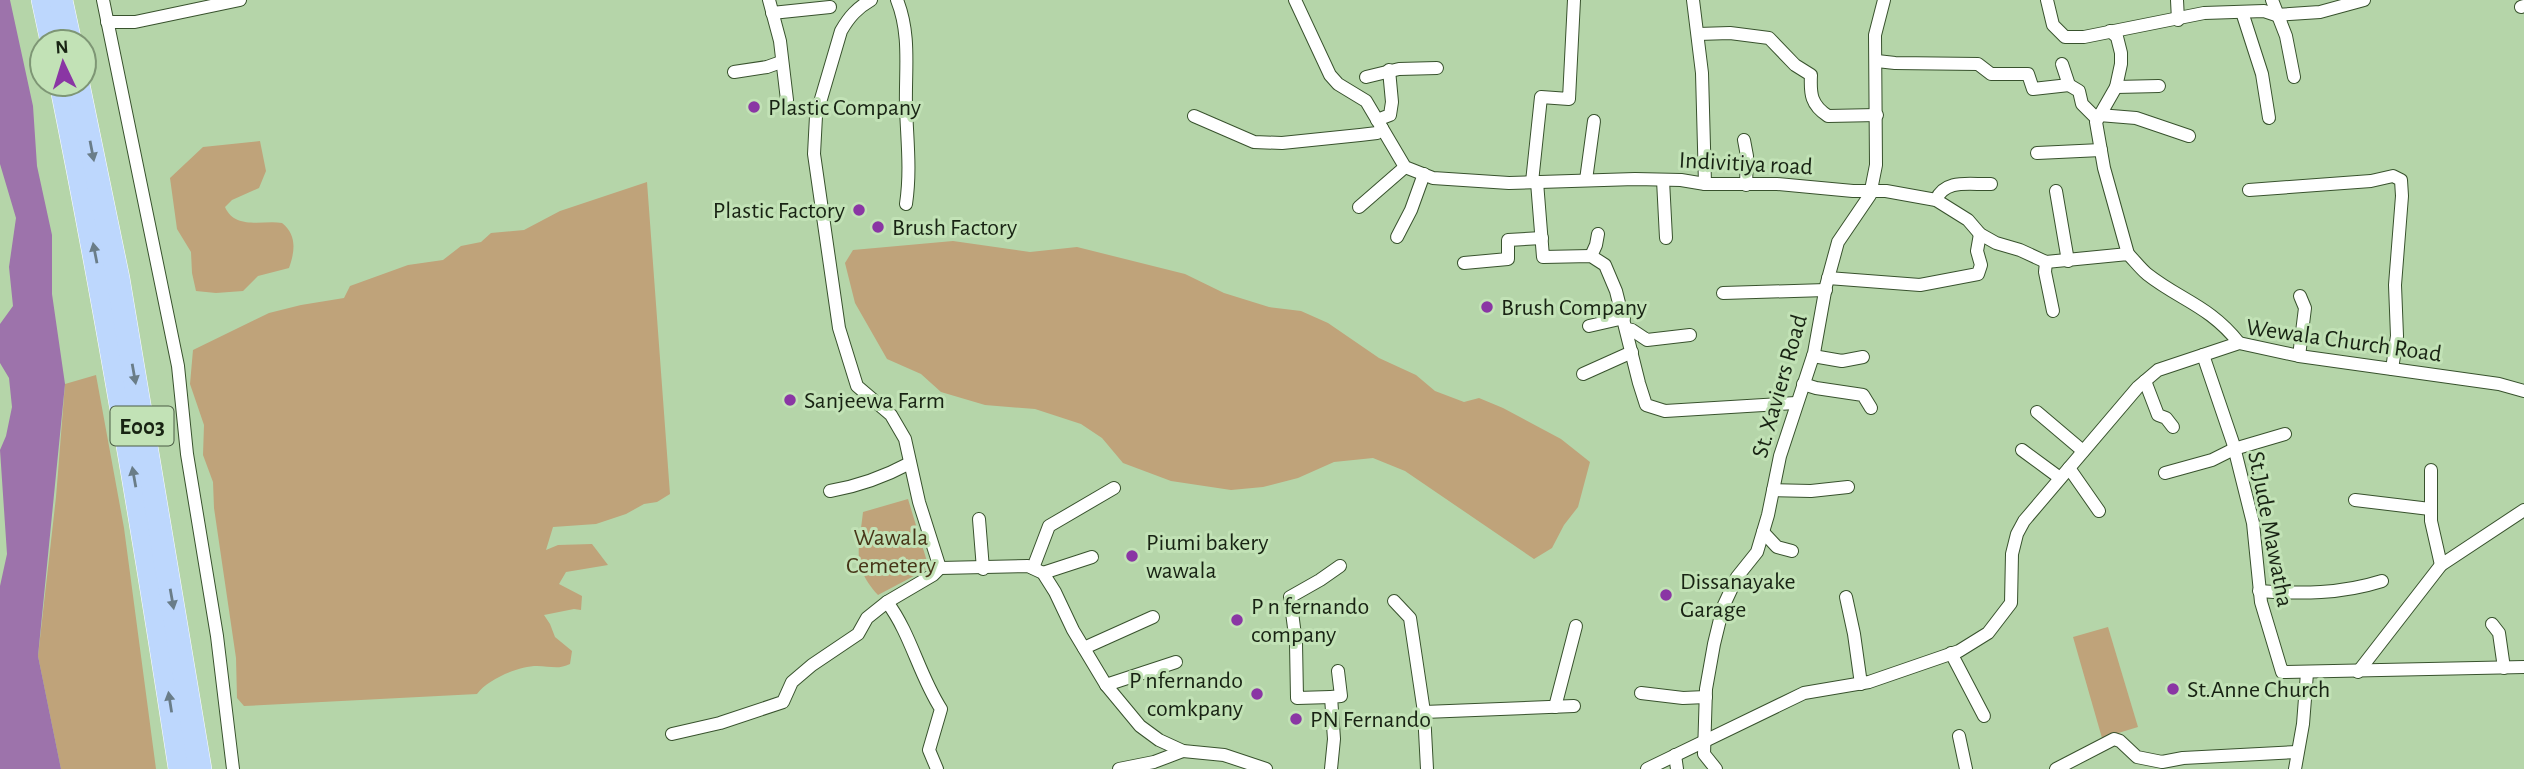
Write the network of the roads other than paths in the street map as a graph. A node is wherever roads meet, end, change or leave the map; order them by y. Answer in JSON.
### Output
{"nodes":[{"id":1,"x":43,"y":0,"type":"edge"},
{"id":2,"x":61,"y":0,"type":"edge"},
{"id":3,"x":103,"y":0,"type":"edge"},
{"id":4,"x":240,"y":0,"type":"edge"},
{"id":5,"x":871,"y":0,"type":"edge"},
{"id":6,"x":897,"y":0,"type":"edge"},
{"id":7,"x":1295,"y":0,"type":"edge"},
{"id":8,"x":1574,"y":0,"type":"edge"},
{"id":9,"x":1693,"y":0,"type":"edge"},
{"id":10,"x":1884,"y":0,"type":"edge"},
{"id":11,"x":2047,"y":0,"type":"edge"},
{"id":12,"x":2177,"y":0,"type":"edge"},
{"id":13,"x":2272,"y":0,"type":"edge"},
{"id":14,"x":2364,"y":0,"type":"edge"},
{"id":15,"x":771,"y":6,"type":"edge"},
{"id":16,"x":830,"y":7,"type":"dead end"},
{"id":17,"x":2242,"y":12,"type":"junction"},
{"id":18,"x":2276,"y":15,"type":"junction"},
{"id":19,"x":2178,"y":20,"type":"junction"},
{"id":20,"x":107,"y":22,"type":"junction"},
{"id":21,"x":49,"y":28,"type":"edge"},
{"id":22,"x":67,"y":28,"type":"edge"},
{"id":23,"x":2110,"y":30,"type":"junction"},
{"id":24,"x":1698,"y":34,"type":"junction"},
{"id":25,"x":1877,"y":61,"type":"junction"},
{"id":26,"x":781,"y":62,"type":"junction"},
{"id":27,"x":2062,"y":64,"type":"dead end"},
{"id":28,"x":1437,"y":68,"type":"dead end"},
{"id":29,"x":1389,"y":70,"type":"junction"},
{"id":30,"x":734,"y":72,"type":"dead end"},
{"id":31,"x":1366,"y":77,"type":"dead end"},
{"id":32,"x":2294,"y":77,"type":"dead end"},
{"id":33,"x":2069,"y":85,"type":"junction"},
{"id":34,"x":2159,"y":86,"type":"dead end"},
{"id":35,"x":2116,"y":87,"type":"junction"},
{"id":36,"x":64,"y":98,"type":"edge"},
{"id":37,"x":81,"y":98,"type":"edge"},
{"id":38,"x":787,"y":100,"type":"dead end"},
{"id":39,"x":1194,"y":116,"type":"dead end"},
{"id":40,"x":1877,"y":116,"type":"junction"},
{"id":41,"x":2098,"y":117,"type":"junction"},
{"id":42,"x":2269,"y":118,"type":"dead end"},
{"id":43,"x":1594,"y":121,"type":"dead end"},
{"id":44,"x":1379,"y":124,"type":"junction"},
{"id":45,"x":2189,"y":136,"type":"dead end"},
{"id":46,"x":1744,"y":140,"type":"dead end"},
{"id":47,"x":2101,"y":150,"type":"junction"},
{"id":48,"x":2037,"y":153,"type":"dead end"},
{"id":49,"x":1405,"y":167,"type":"junction"},
{"id":50,"x":1424,"y":174,"type":"junction"},
{"id":51,"x":1586,"y":180,"type":"junction"},
{"id":52,"x":1663,"y":180,"type":"junction"},
{"id":53,"x":1535,"y":182,"type":"junction"},
{"id":54,"x":1705,"y":184,"type":"junction"},
{"id":55,"x":1991,"y":184,"type":"dead end"},
{"id":56,"x":1746,"y":185,"type":"junction"},
{"id":57,"x":1871,"y":190,"type":"junction"},
{"id":58,"x":2249,"y":190,"type":"dead end"},
{"id":59,"x":2056,"y":191,"type":"dead end"},
{"id":60,"x":1936,"y":200,"type":"junction"},
{"id":61,"x":906,"y":204,"type":"dead end"},
{"id":62,"x":1359,"y":207,"type":"dead end"},
{"id":63,"x":1598,"y":234,"type":"dead end"},
{"id":64,"x":1980,"y":234,"type":"junction"},
{"id":65,"x":1397,"y":237,"type":"dead end"},
{"id":66,"x":1542,"y":238,"type":"junction"},
{"id":67,"x":1666,"y":238,"type":"dead end"},
{"id":68,"x":2128,"y":254,"type":"junction"},
{"id":69,"x":1591,"y":256,"type":"junction"},
{"id":70,"x":2068,"y":261,"type":"junction"},
{"id":71,"x":2046,"y":262,"type":"junction"},
{"id":72,"x":1464,"y":263,"type":"dead end"},
{"id":73,"x":1827,"y":284,"type":"junction"},
{"id":74,"x":1723,"y":293,"type":"dead end"},
{"id":75,"x":2300,"y":296,"type":"dead end"},
{"id":76,"x":2053,"y":311,"type":"dead end"},
{"id":77,"x":1625,"y":323,"type":"junction"},
{"id":78,"x":1589,"y":326,"type":"dead end"},
{"id":79,"x":1690,"y":335,"type":"dead end"},
{"id":80,"x":2239,"y":343,"type":"junction"},
{"id":81,"x":1632,"y":352,"type":"junction"},
{"id":82,"x":2203,"y":355,"type":"junction"},
{"id":83,"x":1813,"y":356,"type":"junction"},
{"id":84,"x":2299,"y":356,"type":"junction"},
{"id":85,"x":1863,"y":357,"type":"dead end"},
{"id":86,"x":2392,"y":369,"type":"junction"},
{"id":87,"x":1583,"y":374,"type":"dead end"},
{"id":88,"x":2145,"y":381,"type":"junction"},
{"id":89,"x":1803,"y":384,"type":"junction"},
{"id":90,"x":2524,"y":391,"type":"edge"},
{"id":91,"x":1796,"y":403,"type":"junction"},
{"id":92,"x":1871,"y":408,"type":"dead end"},
{"id":93,"x":2037,"y":412,"type":"dead end"},
{"id":94,"x":2173,"y":427,"type":"dead end"},
{"id":95,"x":2285,"y":434,"type":"dead end"},
{"id":96,"x":2234,"y":449,"type":"junction"},
{"id":97,"x":2022,"y":450,"type":"dead end"},
{"id":98,"x":2083,"y":451,"type":"junction"},
{"id":99,"x":910,"y":463,"type":"junction"},
{"id":100,"x":2431,"y":470,"type":"dead end"},
{"id":101,"x":2064,"y":473,"type":"junction"},
{"id":102,"x":2165,"y":473,"type":"dead end"},
{"id":103,"x":1848,"y":487,"type":"dead end"},
{"id":104,"x":1114,"y":488,"type":"dead end"},
{"id":105,"x":1773,"y":490,"type":"junction"},
{"id":106,"x":830,"y":491,"type":"dead end"},
{"id":107,"x":2355,"y":500,"type":"dead end"},
{"id":108,"x":2430,"y":509,"type":"junction"},
{"id":109,"x":2524,"y":510,"type":"edge"},
{"id":110,"x":2099,"y":511,"type":"dead end"},
{"id":111,"x":979,"y":519,"type":"dead end"},
{"id":112,"x":1763,"y":532,"type":"junction"},
{"id":113,"x":1792,"y":551,"type":"dead end"},
{"id":114,"x":1092,"y":557,"type":"dead end"},
{"id":115,"x":2441,"y":565,"type":"junction"},
{"id":116,"x":1340,"y":566,"type":"dead end"},
{"id":117,"x":940,"y":568,"type":"junction"},
{"id":118,"x":983,"y":569,"type":"junction"},
{"id":119,"x":1038,"y":571,"type":"junction"},
{"id":120,"x":2382,"y":581,"type":"dead end"},
{"id":121,"x":2259,"y":591,"type":"junction"},
{"id":122,"x":1846,"y":597,"type":"dead end"},
{"id":123,"x":1394,"y":601,"type":"dead end"},
{"id":124,"x":887,"y":602,"type":"junction"},
{"id":125,"x":1153,"y":617,"type":"dead end"},
{"id":126,"x":2492,"y":624,"type":"dead end"},
{"id":127,"x":1576,"y":626,"type":"dead end"},
{"id":128,"x":1084,"y":648,"type":"junction"},
{"id":129,"x":1951,"y":653,"type":"junction"},
{"id":130,"x":1176,"y":662,"type":"dead end"},
{"id":131,"x":2524,"y":667,"type":"edge"},
{"id":132,"x":2504,"y":668,"type":"junction"},
{"id":133,"x":1338,"y":671,"type":"dead end"},
{"id":134,"x":2358,"y":672,"type":"junction"},
{"id":135,"x":2307,"y":673,"type":"junction"},
{"id":136,"x":1861,"y":684,"type":"junction"},
{"id":137,"x":1105,"y":685,"type":"junction"},
{"id":138,"x":1641,"y":693,"type":"dead end"},
{"id":139,"x":1706,"y":697,"type":"junction"},
{"id":140,"x":1331,"y":698,"type":"junction"},
{"id":141,"x":1574,"y":706,"type":"dead end"},
{"id":142,"x":1555,"y":707,"type":"junction"},
{"id":143,"x":1424,"y":712,"type":"junction"},
{"id":144,"x":1984,"y":716,"type":"dead end"},
{"id":145,"x":672,"y":734,"type":"dead end"},
{"id":146,"x":1959,"y":736,"type":"dead end"},
{"id":147,"x":1706,"y":740,"type":"junction"},
{"id":148,"x":1184,"y":751,"type":"junction"},
{"id":149,"x":2297,"y":752,"type":"junction"},
{"id":150,"x":1675,"y":755,"type":"junction"},
{"id":151,"x":2163,"y":765,"type":"edge"},
{"id":152,"x":180,"y":769,"type":"edge"},
{"id":153,"x":200,"y":769,"type":"edge"},
{"id":154,"x":233,"y":769,"type":"edge"},
{"id":155,"x":937,"y":769,"type":"edge"},
{"id":156,"x":1119,"y":769,"type":"edge"},
{"id":157,"x":1266,"y":769,"type":"edge"},
{"id":158,"x":1331,"y":769,"type":"edge"},
{"id":159,"x":1427,"y":769,"type":"edge"},
{"id":160,"x":1647,"y":769,"type":"edge"},
{"id":161,"x":1676,"y":769,"type":"edge"},
{"id":162,"x":1716,"y":769,"type":"edge"},
{"id":163,"x":1966,"y":769,"type":"edge"},
{"id":164,"x":2056,"y":769,"type":"edge"},
{"id":165,"x":2295,"y":769,"type":"edge"}],
"edges":[{"from":1,"to":21,"type":"highway"},
{"from":2,"to":22,"type":"highway"},
{"from":3,"to":20,"type":"street"},
{"from":4,"to":20,"type":"street"},
{"from":5,"to":99,"type":"street"},
{"from":6,"to":61,"type":"street"},
{"from":7,"to":44,"type":"street"},
{"from":8,"to":53,"type":"street"},
{"from":9,"to":24,"type":"street"},
{"from":10,"to":25,"type":"street","name":"St. Xaviers Road"},
{"from":11,"to":23,"type":"street"},
{"from":12,"to":19,"type":"street"},
{"from":13,"to":18,"type":"street"},
{"from":14,"to":18,"type":"street"},
{"from":15,"to":16,"type":"street"},
{"from":15,"to":26,"type":"street"},
{"from":17,"to":18,"type":"street"},
{"from":17,"to":19,"type":"street"},
{"from":17,"to":42,"type":"street"},
{"from":18,"to":32,"type":"street"},
{"from":19,"to":23,"type":"street"},
{"from":20,"to":154,"type":"street"},
{"from":23,"to":35,"type":"street"},
{"from":24,"to":40,"type":"street"},
{"from":24,"to":54,"type":"street"},
{"from":25,"to":33,"type":"street"},
{"from":25,"to":40,"type":"street","name":"St. Xaviers Road"},
{"from":26,"to":30,"type":"street"},
{"from":26,"to":38,"type":"street"},
{"from":27,"to":33,"type":"street"},
{"from":28,"to":29,"type":"street"},
{"from":29,"to":31,"type":"street"},
{"from":29,"to":44,"type":"street"},
{"from":33,"to":41,"type":"street"},
{"from":34,"to":35,"type":"street"},
{"from":35,"to":41,"type":"street"},
{"from":152,"to":36,"type":"highway","number":"E003","one_way":true},
{"from":37,"to":153,"type":"highway","number":"E003","one_way":true},
{"from":39,"to":44,"type":"street"},
{"from":40,"to":57,"type":"street","name":"St. Xaviers Road"},
{"from":41,"to":45,"type":"street"},
{"from":41,"to":47,"type":"street"},
{"from":43,"to":51,"type":"street"},
{"from":44,"to":49,"type":"street"},
{"from":46,"to":56,"type":"street"},
{"from":47,"to":48,"type":"street"},
{"from":47,"to":68,"type":"street"},
{"from":49,"to":50,"type":"street","name":"Indivitiya road"},
{"from":49,"to":62,"type":"street"},
{"from":50,"to":53,"type":"street","name":"Indivitiya road"},
{"from":50,"to":65,"type":"street"},
{"from":51,"to":52,"type":"street","name":"Indivitiya road"},
{"from":51,"to":53,"type":"street","name":"Indivitiya road"},
{"from":52,"to":54,"type":"street","name":"Indivitiya road"},
{"from":52,"to":67,"type":"street"},
{"from":53,"to":66,"type":"street"},
{"from":54,"to":56,"type":"street","name":"Indivitiya road"},
{"from":55,"to":60,"type":"street"},
{"from":56,"to":57,"type":"street","name":"Indivitiya road"},
{"from":57,"to":60,"type":"street","name":"Indivitiya road"},
{"from":57,"to":73,"type":"street","name":"St. Xaviers Road"},
{"from":58,"to":86,"type":"street"},
{"from":59,"to":70,"type":"street"},
{"from":60,"to":64,"type":"street","name":"Indivitiya road"},
{"from":63,"to":69,"type":"street"},
{"from":64,"to":71,"type":"street","name":"Indivitiya road"},
{"from":64,"to":73,"type":"street"},
{"from":66,"to":69,"type":"street"},
{"from":66,"to":72,"type":"street"},
{"from":68,"to":70,"type":"street","name":"Indivitiya road"},
{"from":68,"to":80,"type":"street"},
{"from":69,"to":77,"type":"street"},
{"from":70,"to":71,"type":"street","name":"Indivitiya road"},
{"from":71,"to":76,"type":"street"},
{"from":73,"to":74,"type":"street"},
{"from":73,"to":83,"type":"street","name":"St. Xaviers Road"},
{"from":75,"to":84,"type":"street"},
{"from":77,"to":78,"type":"street"},
{"from":77,"to":79,"type":"street"},
{"from":77,"to":81,"type":"street"},
{"from":80,"to":82,"type":"street","name":"Wewala Church Road"},
{"from":80,"to":84,"type":"street","name":"Wewala Church Road"},
{"from":81,"to":87,"type":"street"},
{"from":81,"to":91,"type":"street"},
{"from":82,"to":88,"type":"street","name":"Wewala Church Road"},
{"from":82,"to":96,"type":"street","name":"St.Jude Mawatha"},
{"from":83,"to":85,"type":"street"},
{"from":83,"to":89,"type":"street","name":"St. Xaviers Road"},
{"from":84,"to":86,"type":"street","name":"Wewala Church Road"},
{"from":86,"to":90,"type":"street","name":"Wewala Church Road"},
{"from":88,"to":94,"type":"street"},
{"from":88,"to":98,"type":"street","name":"Wewala Church Road"},
{"from":89,"to":91,"type":"street","name":"St. Xaviers Road"},
{"from":89,"to":92,"type":"street"},
{"from":91,"to":105,"type":"street","name":"St. Xaviers Road"},
{"from":93,"to":98,"type":"street"},
{"from":95,"to":96,"type":"street"},
{"from":96,"to":102,"type":"street"},
{"from":96,"to":121,"type":"street","name":"St.Jude Mawatha"},
{"from":97,"to":101,"type":"street"},
{"from":98,"to":101,"type":"street","name":"Wewala Church Road"},
{"from":99,"to":106,"type":"street"},
{"from":99,"to":117,"type":"street"},
{"from":100,"to":108,"type":"street"},
{"from":101,"to":110,"type":"street"},
{"from":101,"to":129,"type":"street","name":"Wewala Church Road"},
{"from":103,"to":105,"type":"street"},
{"from":104,"to":119,"type":"street"},
{"from":105,"to":112,"type":"street","name":"St. Xaviers Road"},
{"from":107,"to":108,"type":"street"},
{"from":108,"to":115,"type":"street"},
{"from":109,"to":115,"type":"street"},
{"from":111,"to":118,"type":"street"},
{"from":112,"to":113,"type":"street"},
{"from":112,"to":139,"type":"street","name":"St. Xaviers Road"},
{"from":114,"to":119,"type":"street"},
{"from":115,"to":134,"type":"street"},
{"from":116,"to":140,"type":"street"},
{"from":117,"to":118,"type":"street"},
{"from":117,"to":124,"type":"street"},
{"from":118,"to":119,"type":"street"},
{"from":119,"to":128,"type":"street"},
{"from":120,"to":121,"type":"street"},
{"from":121,"to":135,"type":"street","name":"St.Jude Mawatha"},
{"from":122,"to":136,"type":"street"},
{"from":123,"to":143,"type":"street"},
{"from":124,"to":145,"type":"street"},
{"from":124,"to":155,"type":"street"},
{"from":125,"to":128,"type":"street"},
{"from":126,"to":132,"type":"street"},
{"from":127,"to":142,"type":"street"},
{"from":128,"to":137,"type":"street"},
{"from":129,"to":136,"type":"street","name":"Wewala Church Road"},
{"from":129,"to":144,"type":"street"},
{"from":130,"to":137,"type":"street"},
{"from":131,"to":132,"type":"street"},
{"from":132,"to":134,"type":"street"},
{"from":133,"to":140,"type":"street"},
{"from":134,"to":135,"type":"street"},
{"from":135,"to":149,"type":"street"},
{"from":136,"to":147,"type":"street","name":"Wewala Church Road"},
{"from":137,"to":148,"type":"street"},
{"from":138,"to":139,"type":"street"},
{"from":139,"to":147,"type":"street","name":"St. Xaviers Road"},
{"from":140,"to":158,"type":"street"},
{"from":141,"to":142,"type":"street"},
{"from":142,"to":143,"type":"street"},
{"from":143,"to":159,"type":"street"},
{"from":146,"to":163,"type":"street"},
{"from":147,"to":150,"type":"street","name":"Wewala Church Road"},
{"from":147,"to":162,"type":"street","name":"St. Xaviers Road"},
{"from":148,"to":156,"type":"street"},
{"from":148,"to":157,"type":"street"},
{"from":149,"to":151,"type":"street"},
{"from":149,"to":165,"type":"street"},
{"from":150,"to":160,"type":"street","name":"Wewala Church Road"},
{"from":150,"to":161,"type":"street"},
{"from":151,"to":164,"type":"street"}]}
